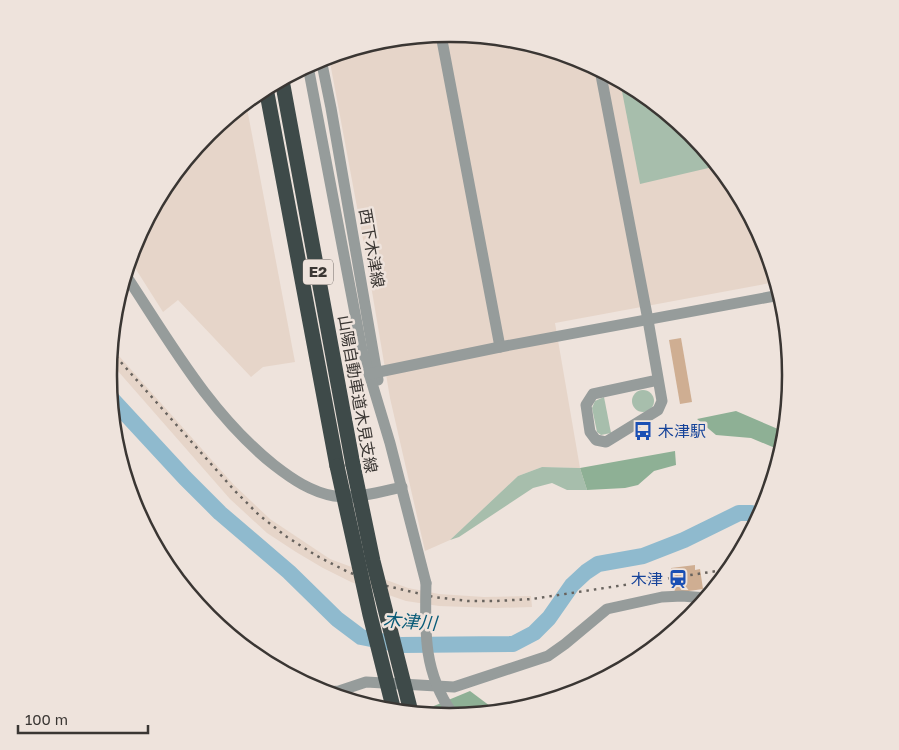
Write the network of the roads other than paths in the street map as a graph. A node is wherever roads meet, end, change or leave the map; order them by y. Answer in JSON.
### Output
{"nodes":[{"id":1,"x":442,"y":42,"type":"edge"},
{"id":2,"x":323,"y":68,"type":"edge"},
{"id":3,"x":309,"y":74,"type":"edge"},
{"id":4,"x":602,"y":80,"type":"edge"},
{"id":5,"x":283,"y":87,"type":"edge"},
{"id":6,"x":268,"y":97,"type":"edge"},
{"id":7,"x":130,"y":282,"type":"edge"},
{"id":8,"x":773,"y":297,"type":"edge"},
{"id":9,"x":648,"y":320,"type":"junction"},
{"id":10,"x":500,"y":347,"type":"junction"},
{"id":11,"x":373,"y":373,"type":"junction"},
{"id":12,"x":658,"y":380,"type":"junction"},
{"id":13,"x":402,"y":487,"type":"junction"},
{"id":14,"x":696,"y":597,"type":"edge"},
{"id":15,"x":343,"y":690,"type":"edge"},
{"id":16,"x":392,"y":702,"type":"edge"},
{"id":17,"x":409,"y":705,"type":"edge"},
{"id":18,"x":449,"y":708,"type":"edge"}],
"edges":[{"from":1,"to":10,"type":"street"},
{"from":2,"to":11,"type":"street","name":"西下木津線"},
{"from":3,"to":11,"type":"street","name":"西下木津線"},
{"from":4,"to":9,"type":"street"},
{"from":5,"to":17,"type":"highway","name":"山陽自動車道木見支線","number":"E2","bridge":true},
{"from":6,"to":16,"type":"highway","name":"山陽自動車道木見支線","number":"E2","bridge":true},
{"from":7,"to":13,"type":"street"},
{"from":8,"to":9,"type":"street"},
{"from":9,"to":10,"type":"street"},
{"from":9,"to":12,"type":"street"},
{"from":10,"to":11,"type":"street"},
{"from":11,"to":13,"type":"street","name":"西下木津線"},
{"from":12,"to":12,"type":"street"},
{"from":13,"to":18,"type":"street","name":"西下木津線","bridge":true},
{"from":14,"to":15,"type":"street"}]}
